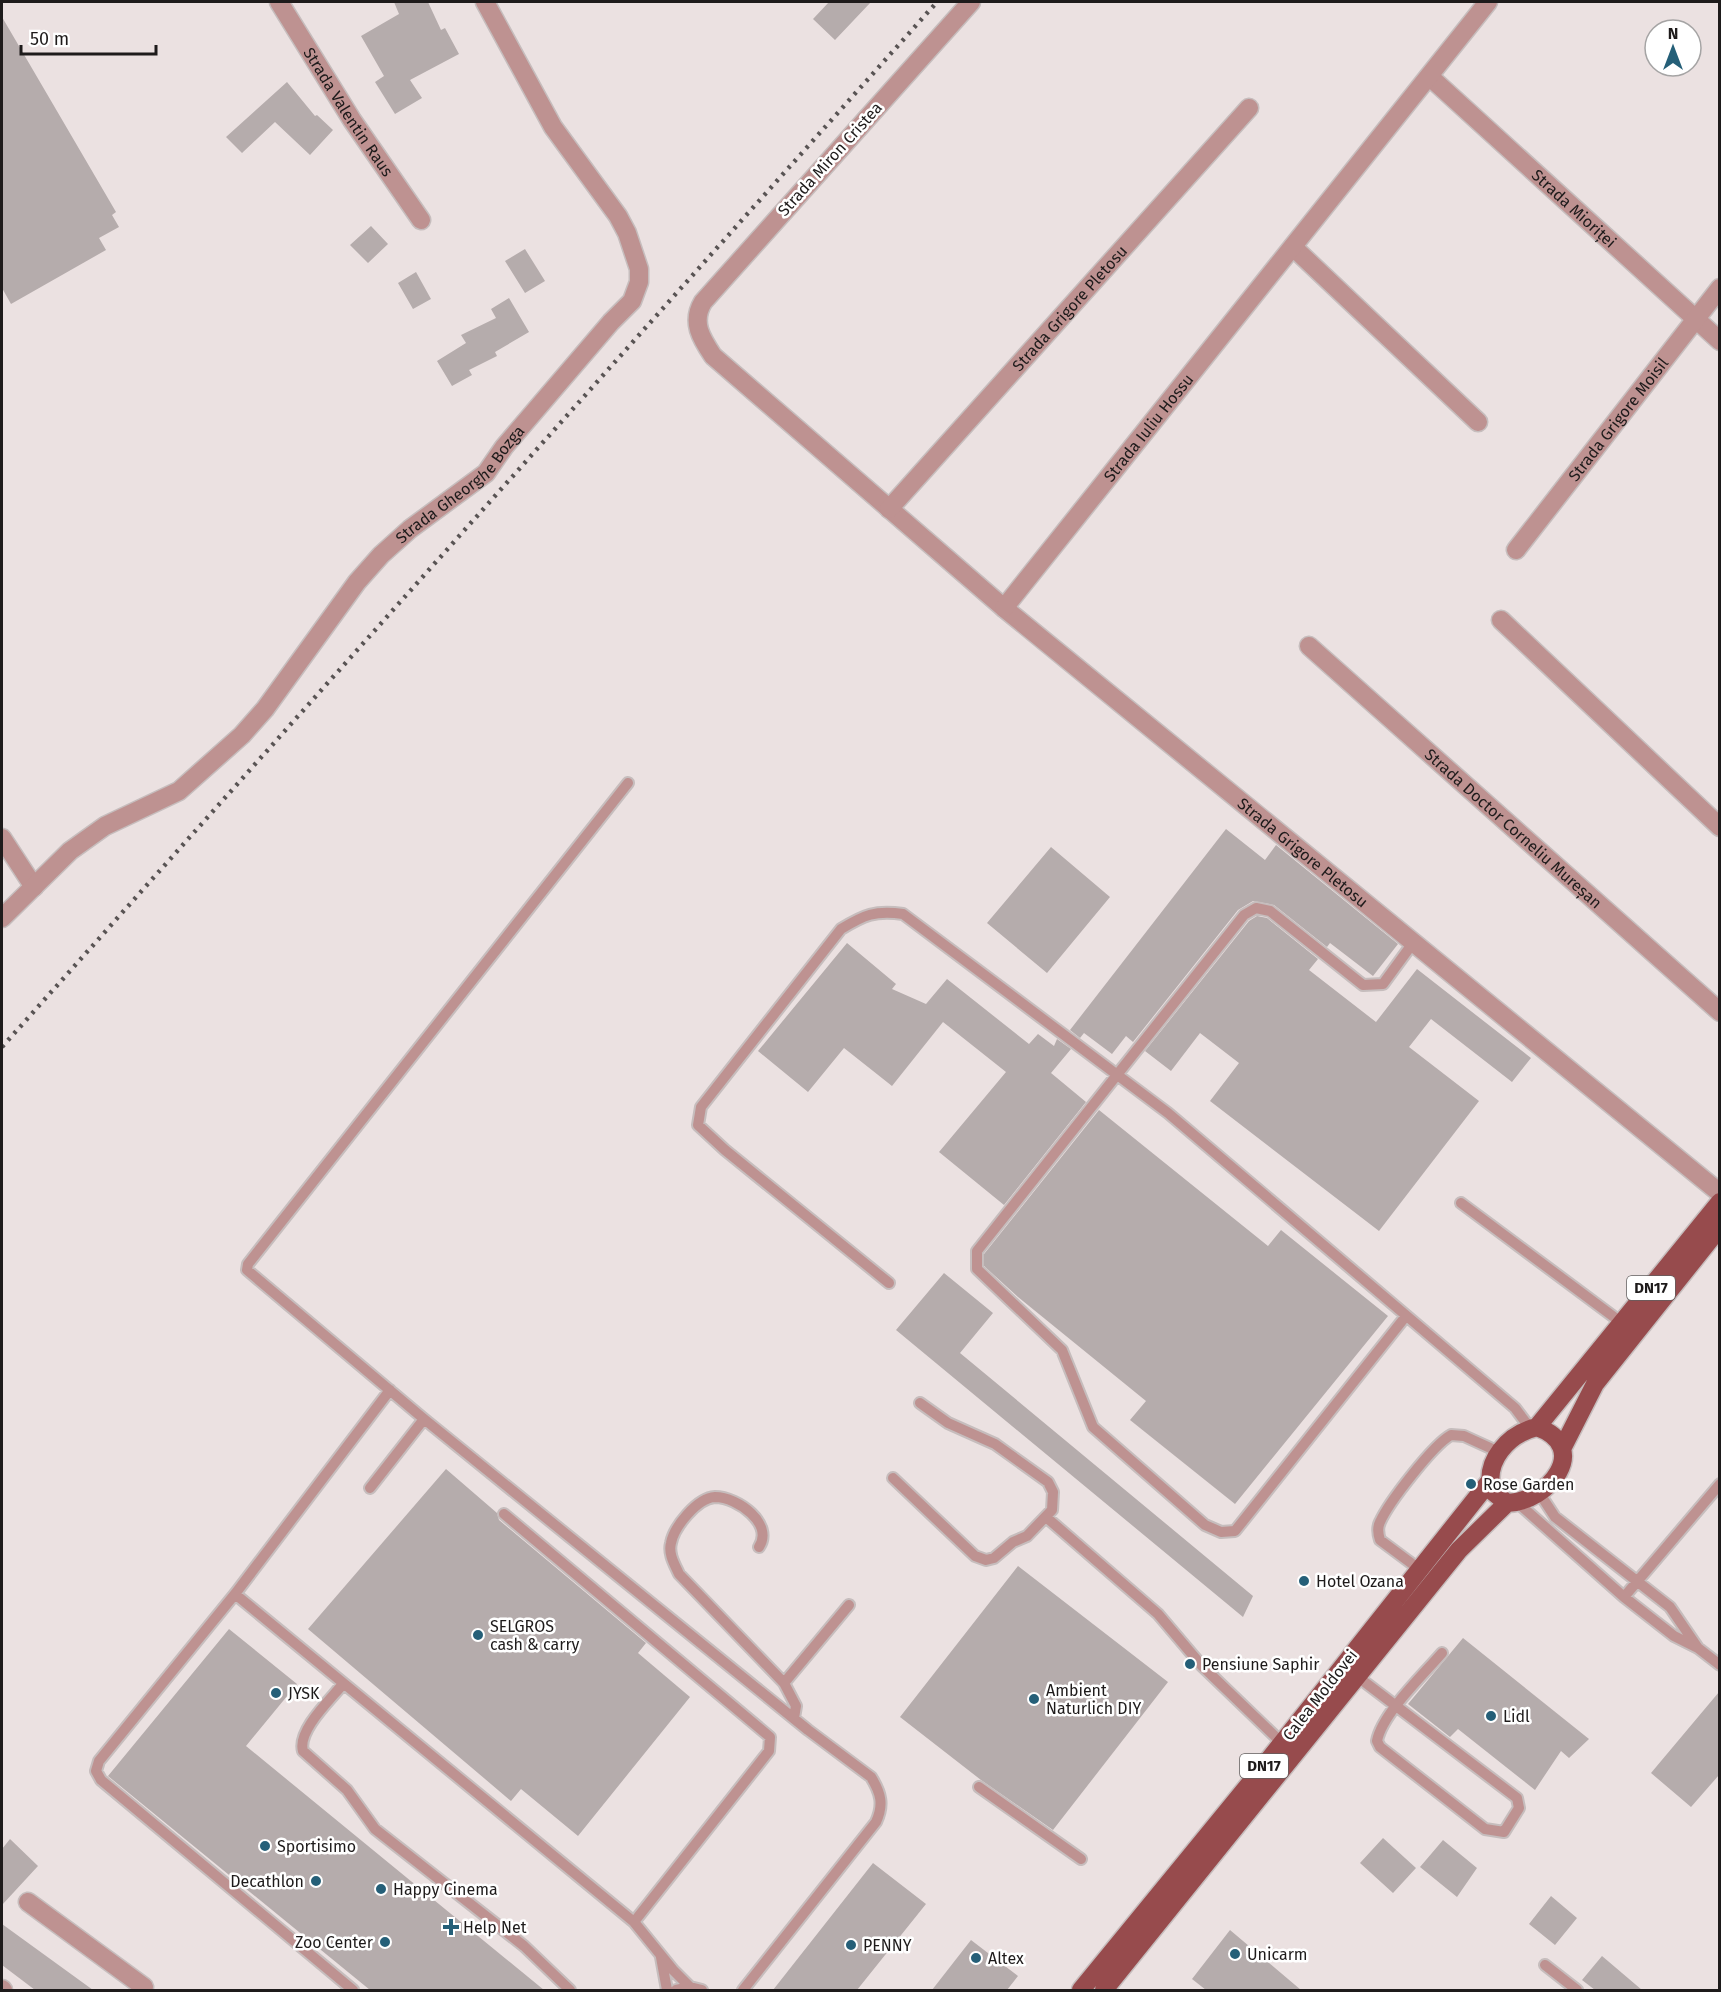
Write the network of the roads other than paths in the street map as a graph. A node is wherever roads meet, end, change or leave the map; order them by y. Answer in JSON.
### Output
{"nodes":[{"id":1,"x":279,"y":2,"type":"edge"},
{"id":2,"x":485,"y":2,"type":"edge"},
{"id":3,"x":971,"y":2,"type":"edge"},
{"id":4,"x":1488,"y":2,"type":"edge"},
{"id":5,"x":1430,"y":77,"type":"junction"},
{"id":6,"x":1250,"y":108,"type":"dead end"},
{"id":7,"x":421,"y":220,"type":"dead end"},
{"id":8,"x":1293,"y":247,"type":"junction"},
{"id":9,"x":1719,"y":288,"type":"edge"},
{"id":10,"x":1695,"y":319,"type":"junction"},
{"id":11,"x":696,"y":321,"type":"joint"},
{"id":12,"x":1719,"y":341,"type":"edge"},
{"id":13,"x":1478,"y":422,"type":"dead end"},
{"id":14,"x":890,"y":509,"type":"junction"},
{"id":15,"x":1516,"y":550,"type":"dead end"},
{"id":16,"x":1004,"y":608,"type":"junction"},
{"id":17,"x":1502,"y":620,"type":"dead end"},
{"id":18,"x":1309,"y":646,"type":"dead end"},
{"id":19,"x":628,"y":783,"type":"dead end"},
{"id":20,"x":1719,"y":827,"type":"edge"},
{"id":21,"x":2,"y":838,"type":"edge"},
{"id":22,"x":34,"y":887,"type":"junction"},
{"id":23,"x":2,"y":918,"type":"edge"},
{"id":24,"x":1413,"y":943,"type":"junction"},
{"id":25,"x":1719,"y":1012,"type":"edge"},
{"id":26,"x":1116,"y":1075,"type":"junction"},
{"id":27,"x":1719,"y":1193,"type":"edge"},
{"id":28,"x":1719,"y":1202,"type":"edge"},
{"id":29,"x":1461,"y":1203,"type":"dead end"},
{"id":30,"x":1719,"y":1227,"type":"edge"},
{"id":31,"x":889,"y":1283,"type":"dead end"},
{"id":32,"x":1406,"y":1316,"type":"junction"},
{"id":33,"x":1622,"y":1323,"type":"junction"},
{"id":34,"x":390,"y":1390,"type":"junction"},
{"id":35,"x":920,"y":1403,"type":"dead end"},
{"id":36,"x":423,"y":1419,"type":"junction"},
{"id":37,"x":1534,"y":1427,"type":"junction"},
{"id":38,"x":1563,"y":1447,"type":"junction"},
{"id":39,"x":1499,"y":1452,"type":"junction"},
{"id":40,"x":893,"y":1478,"type":"dead end"},
{"id":41,"x":1490,"y":1482,"type":"junction"},
{"id":42,"x":1719,"y":1484,"type":"edge"},
{"id":43,"x":370,"y":1488,"type":"dead end"},
{"id":44,"x":1540,"y":1494,"type":"junction"},
{"id":45,"x":1512,"y":1503,"type":"junction"},
{"id":46,"x":504,"y":1514,"type":"dead end"},
{"id":47,"x":1046,"y":1517,"type":"junction"},
{"id":48,"x":759,"y":1547,"type":"dead end"},
{"id":49,"x":1419,"y":1569,"type":"junction"},
{"id":50,"x":1637,"y":1582,"type":"junction"},
{"id":51,"x":236,"y":1594,"type":"junction"},
{"id":52,"x":1624,"y":1597,"type":"junction"},
{"id":53,"x":849,"y":1605,"type":"dead end"},
{"id":54,"x":1698,"y":1648,"type":"junction"},
{"id":55,"x":1442,"y":1653,"type":"dead end"},
{"id":56,"x":1719,"y":1665,"type":"edge"},
{"id":57,"x":1358,"y":1677,"type":"junction"},
{"id":58,"x":784,"y":1683,"type":"junction"},
{"id":59,"x":343,"y":1684,"type":"junction"},
{"id":60,"x":1397,"y":1707,"type":"junction"},
{"id":61,"x":794,"y":1718,"type":"junction"},
{"id":62,"x":1282,"y":1743,"type":"junction"},
{"id":63,"x":979,"y":1787,"type":"dead end"},
{"id":64,"x":1081,"y":1859,"type":"dead end"},
{"id":65,"x":28,"y":1902,"type":"dead end"},
{"id":66,"x":634,"y":1922,"type":"junction"},
{"id":67,"x":660,"y":1954,"type":"junction"},
{"id":68,"x":1545,"y":1965,"type":"dead end"},
{"id":69,"x":747,"y":1986,"type":"edge"},
{"id":70,"x":690,"y":1988,"type":"junction"},
{"id":71,"x":142,"y":1990,"type":"edge"},
{"id":72,"x":353,"y":1990,"type":"edge"},
{"id":73,"x":570,"y":1990,"type":"edge"},
{"id":74,"x":667,"y":1990,"type":"edge"},
{"id":75,"x":676,"y":1990,"type":"edge"},
{"id":76,"x":702,"y":1990,"type":"edge"},
{"id":77,"x":734,"y":1990,"type":"edge"},
{"id":78,"x":1081,"y":1990,"type":"edge"},
{"id":79,"x":1104,"y":1990,"type":"edge"},
{"id":80,"x":1577,"y":1990,"type":"edge"}],
"edges":[{"from":1,"to":7,"type":"street","name":"Strada Valentin Raus"},
{"from":2,"to":22,"type":"street","name":"Strada Gheorghe Bozga"},
{"from":3,"to":11,"type":"street","name":"Strada Miron Cristea"},
{"from":4,"to":5,"type":"street","name":"Strada Iuliu Hossu"},
{"from":5,"to":8,"type":"street","name":"Strada Iuliu Hossu"},
{"from":5,"to":10,"type":"street","name":"Strada Mioriței"},
{"from":6,"to":14,"type":"street","name":"Strada Grigore Pletosu"},
{"from":8,"to":13,"type":"street"},
{"from":8,"to":16,"type":"street","name":"Strada Iuliu Hossu"},
{"from":9,"to":10,"type":"street","name":"Strada Grigore Moisil"},
{"from":10,"to":12,"type":"street","name":"Strada Mioriței"},
{"from":10,"to":15,"type":"street","name":"Strada Grigore Moisil"},
{"from":11,"to":14,"type":"street","name":"Strada Grigore Pletosu"},
{"from":14,"to":16,"type":"street","name":"Strada Grigore Pletosu"},
{"from":16,"to":24,"type":"street","name":"Strada Grigore Pletosu"},
{"from":17,"to":20,"type":"street"},
{"from":18,"to":25,"type":"street","name":"Strada Doctor Corneliu Mureșan"},
{"from":19,"to":34,"type":"lane"},
{"from":21,"to":22,"type":"street"},
{"from":22,"to":23,"type":"street","name":"Strada Gheorghe Bozga"},
{"from":24,"to":26,"type":"lane"},
{"from":24,"to":27,"type":"street","name":"Strada Grigore Pletosu"},
{"from":26,"to":31,"type":"lane"},
{"from":26,"to":32,"type":"lane"},
{"from":26,"to":32,"type":"lane"},
{"from":28,"to":33,"type":"main road","number":"DN17"},
{"from":29,"to":33,"type":"lane"},
{"from":30,"to":38,"type":"main road","number":"DN17"},
{"from":32,"to":37,"type":"lane"},
{"from":33,"to":37,"type":"main road","number":"DN17"},
{"from":34,"to":36,"type":"lane"},
{"from":34,"to":51,"type":"lane"},
{"from":35,"to":47,"type":"lane"},
{"from":36,"to":43,"type":"lane"},
{"from":36,"to":61,"type":"lane"},
{"from":37,"to":38,"type":"main road"},
{"from":37,"to":39,"type":"main road"},
{"from":38,"to":44,"type":"main road"},
{"from":39,"to":41,"type":"main road"},
{"from":39,"to":49,"type":"lane"},
{"from":40,"to":47,"type":"lane"},
{"from":41,"to":45,"type":"main road"},
{"from":41,"to":49,"type":"main road","name":"Calea Moldovei","number":"DN17"},
{"from":42,"to":50,"type":"lane"},
{"from":44,"to":45,"type":"main road"},
{"from":44,"to":50,"type":"lane"},
{"from":45,"to":52,"type":"lane"},
{"from":45,"to":57,"type":"main road","name":"Calea Moldovei","number":"DN17"},
{"from":46,"to":66,"type":"lane"},
{"from":47,"to":62,"type":"lane"},
{"from":48,"to":58,"type":"lane"},
{"from":49,"to":62,"type":"main road","name":"Calea Moldovei","number":"DN17"},
{"from":50,"to":52,"type":"lane"},
{"from":50,"to":54,"type":"lane"},
{"from":51,"to":59,"type":"lane"},
{"from":51,"to":72,"type":"lane"},
{"from":52,"to":54,"type":"lane"},
{"from":53,"to":58,"type":"lane"},
{"from":54,"to":56,"type":"lane"},
{"from":55,"to":60,"type":"lane"},
{"from":57,"to":60,"type":"lane"},
{"from":57,"to":79,"type":"main road","name":"Calea Moldovei","number":"DN17"},
{"from":58,"to":61,"type":"lane"},
{"from":59,"to":66,"type":"lane"},
{"from":59,"to":73,"type":"lane"},
{"from":60,"to":60,"type":"lane"},
{"from":61,"to":69,"type":"lane"},
{"from":62,"to":78,"type":"main road","name":"Calea Moldovei","number":"DN17"},
{"from":63,"to":64,"type":"lane"},
{"from":65,"to":71,"type":"street"},
{"from":66,"to":67,"type":"lane"},
{"from":67,"to":70,"type":"lane"},
{"from":67,"to":74,"type":"lane"},
{"from":68,"to":80,"type":"lane"},
{"from":69,"to":77,"type":"lane"},
{"from":70,"to":75,"type":"lane"},
{"from":70,"to":76,"type":"lane"}]}
